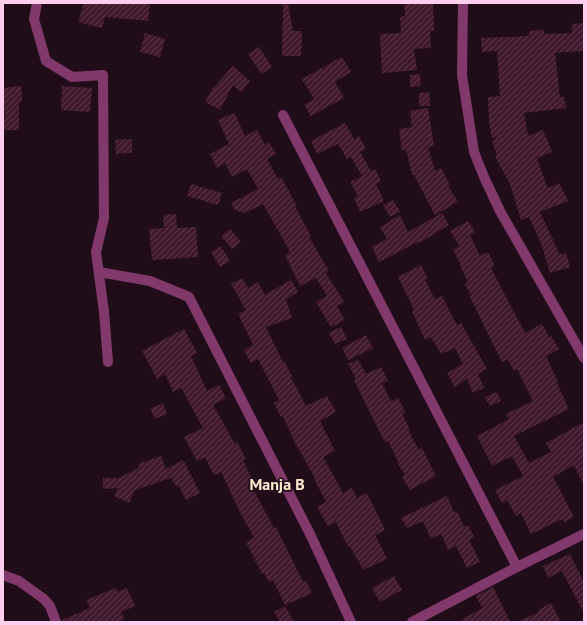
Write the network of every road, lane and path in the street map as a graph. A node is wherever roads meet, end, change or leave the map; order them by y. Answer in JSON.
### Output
{"nodes":[{"id":1,"x":37,"y":3,"type":"edge"},
{"id":2,"x":463,"y":3,"type":"edge"},
{"id":3,"x":283,"y":115,"type":"dead end"},
{"id":4,"x":99,"y":272,"type":"junction"},
{"id":5,"x":584,"y":358,"type":"edge"},
{"id":6,"x":108,"y":362,"type":"dead end"},
{"id":7,"x":584,"y":534,"type":"edge"},
{"id":8,"x":517,"y":567,"type":"junction"},
{"id":9,"x":3,"y":575,"type":"edge"},
{"id":10,"x":56,"y":622,"type":"edge"},
{"id":11,"x":351,"y":622,"type":"edge"},
{"id":12,"x":412,"y":622,"type":"edge"}],
"edges":[{"from":1,"to":4,"type":"street"},
{"from":2,"to":5,"type":"street"},
{"from":3,"to":8,"type":"street"},
{"from":4,"to":6,"type":"street"},
{"from":4,"to":11,"type":"street"},
{"from":7,"to":8,"type":"street"},
{"from":8,"to":12,"type":"street"},
{"from":9,"to":10,"type":"street"}]}
